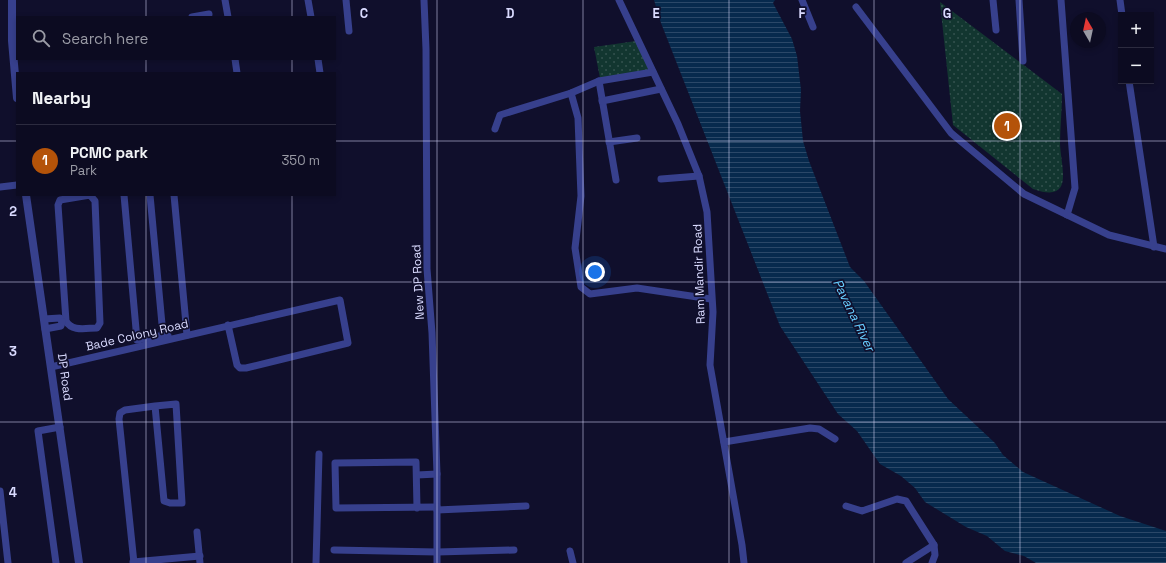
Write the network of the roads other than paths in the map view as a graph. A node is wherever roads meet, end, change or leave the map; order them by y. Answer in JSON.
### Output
{"nodes":[{"id":1,"x":12,"y":0,"type":"edge"},
{"id":2,"x":226,"y":0,"type":"edge"},
{"id":3,"x":308,"y":0,"type":"edge"},
{"id":4,"x":346,"y":0,"type":"edge"},
{"id":5,"x":424,"y":0,"type":"edge"},
{"id":6,"x":619,"y":0,"type":"edge"},
{"id":7,"x":802,"y":0,"type":"edge"},
{"id":8,"x":993,"y":0,"type":"edge"},
{"id":9,"x":1019,"y":0,"type":"edge"},
{"id":10,"x":1060,"y":0,"type":"edge"},
{"id":11,"x":1120,"y":0,"type":"edge"},
{"id":12,"x":856,"y":7,"type":"dead end"},
{"id":13,"x":1122,"y":12,"type":"edge"},
{"id":14,"x":209,"y":14,"type":"dead end"},
{"id":15,"x":198,"y":16,"type":"edge"},
{"id":16,"x":228,"y":16,"type":"edge"},
{"id":17,"x":311,"y":16,"type":"edge"},
{"id":18,"x":813,"y":27,"type":"dead end"},
{"id":19,"x":996,"y":30,"type":"dead end"},
{"id":20,"x":349,"y":31,"type":"dead end"},
{"id":21,"x":15,"y":49,"type":"edge"},
{"id":22,"x":235,"y":60,"type":"edge"},
{"id":23,"x":318,"y":60,"type":"edge"},
{"id":24,"x":1024,"y":61,"type":"dead end"},
{"id":25,"x":237,"y":72,"type":"edge"},
{"id":26,"x":320,"y":72,"type":"edge"},
{"id":27,"x":653,"y":72,"type":"junction"},
{"id":28,"x":16,"y":74,"type":"edge"},
{"id":29,"x":599,"y":81,"type":"junction"},
{"id":30,"x":1129,"y":84,"type":"edge"},
{"id":31,"x":661,"y":89,"type":"junction"},
{"id":32,"x":571,"y":93,"type":"junction"},
{"id":33,"x":602,"y":101,"type":"junction"},
{"id":34,"x":496,"y":129,"type":"dead end"},
{"id":35,"x":637,"y":138,"type":"dead end"},
{"id":36,"x":609,"y":142,"type":"junction"},
{"id":37,"x":699,"y":176,"type":"junction"},
{"id":38,"x":662,"y":179,"type":"dead end"},
{"id":39,"x":616,"y":180,"type":"dead end"},
{"id":40,"x":16,"y":185,"type":"edge"},
{"id":41,"x":0,"y":187,"type":"edge"},
{"id":42,"x":26,"y":196,"type":"edge"},
{"id":43,"x":84,"y":196,"type":"edge"},
{"id":44,"x":91,"y":196,"type":"edge"},
{"id":45,"x":124,"y":196,"type":"edge"},
{"id":46,"x":145,"y":196,"type":"edge"},
{"id":47,"x":150,"y":196,"type":"edge"},
{"id":48,"x":174,"y":196,"type":"edge"},
{"id":49,"x":1067,"y":215,"type":"junction"},
{"id":50,"x":1154,"y":247,"type":"junction"},
{"id":51,"x":1166,"y":248,"type":"edge"},
{"id":52,"x":711,"y":299,"type":"junction"},
{"id":53,"x":48,"y":318,"type":"junction"},
{"id":54,"x":64,"y":322,"type":"junction"},
{"id":55,"x":228,"y":325,"type":"junction"},
{"id":56,"x":45,"y":329,"type":"junction"},
{"id":57,"x":187,"y":333,"type":"junction"},
{"id":58,"x":163,"y":338,"type":"junction"},
{"id":59,"x":51,"y":367,"type":"junction"},
{"id":60,"x":155,"y":406,"type":"junction"},
{"id":61,"x":60,"y":427,"type":"junction"},
{"id":62,"x":835,"y":439,"type":"dead end"},
{"id":63,"x":724,"y":442,"type":"junction"},
{"id":64,"x":319,"y":454,"type":"dead end"},
{"id":65,"x":437,"y":474,"type":"junction"},
{"id":66,"x":417,"y":475,"type":"junction"},
{"id":67,"x":0,"y":491,"type":"edge"},
{"id":68,"x":526,"y":506,"type":"dead end"},
{"id":69,"x":846,"y":506,"type":"dead end"},
{"id":70,"x":417,"y":508,"type":"junction"},
{"id":71,"x":437,"y":509,"type":"junction"},
{"id":72,"x":197,"y":532,"type":"dead end"},
{"id":73,"x":934,"y":545,"type":"junction"},
{"id":74,"x":334,"y":550,"type":"dead end"},
{"id":75,"x":514,"y":550,"type":"dead end"},
{"id":76,"x":570,"y":551,"type":"dead end"},
{"id":77,"x":436,"y":552,"type":"junction"},
{"id":78,"x":200,"y":560,"type":"edge"},
{"id":79,"x":134,"y":562,"type":"edge"},
{"id":80,"x":8,"y":563,"type":"edge"},
{"id":81,"x":56,"y":563,"type":"edge"},
{"id":82,"x":79,"y":563,"type":"edge"},
{"id":83,"x":316,"y":563,"type":"edge"},
{"id":84,"x":437,"y":563,"type":"edge"},
{"id":85,"x":573,"y":563,"type":"edge"},
{"id":86,"x":744,"y":563,"type":"edge"},
{"id":87,"x":906,"y":563,"type":"edge"},
{"id":88,"x":932,"y":563,"type":"edge"}],
"edges":[{"from":1,"to":21,"type":"street"},
{"from":2,"to":16,"type":"street"},
{"from":3,"to":17,"type":"street"},
{"from":4,"to":20,"type":"street"},
{"from":5,"to":65,"type":"street","name":"New DP Road"},
{"from":6,"to":27,"type":"street","name":"Ram Mandir Road"},
{"from":7,"to":18,"type":"street"},
{"from":8,"to":19,"type":"street"},
{"from":9,"to":24,"type":"street"},
{"from":10,"to":49,"type":"street"},
{"from":11,"to":13,"type":"street"},
{"from":12,"to":49,"type":"street"},
{"from":14,"to":15,"type":"street"},
{"from":21,"to":28,"type":"street"},
{"from":22,"to":25,"type":"street"},
{"from":23,"to":26,"type":"street"},
{"from":27,"to":29,"type":"street"},
{"from":27,"to":31,"type":"street","name":"Ram Mandir Road"},
{"from":29,"to":32,"type":"street"},
{"from":29,"to":33,"type":"street"},
{"from":30,"to":50,"type":"street"},
{"from":31,"to":33,"type":"street"},
{"from":31,"to":37,"type":"street","name":"Ram Mandir Road"},
{"from":32,"to":34,"type":"street"},
{"from":32,"to":52,"type":"street"},
{"from":33,"to":36,"type":"street"},
{"from":35,"to":36,"type":"street"},
{"from":36,"to":39,"type":"street"},
{"from":37,"to":38,"type":"street"},
{"from":37,"to":52,"type":"street","name":"Ram Mandir Road"},
{"from":40,"to":41,"type":"street"},
{"from":42,"to":53,"type":"street","name":"DP Road"},
{"from":43,"to":54,"type":"street"},
{"from":44,"to":54,"type":"street"},
{"from":45,"to":58,"type":"street"},
{"from":46,"to":58,"type":"street"},
{"from":47,"to":58,"type":"street"},
{"from":48,"to":57,"type":"street"},
{"from":49,"to":50,"type":"street"},
{"from":50,"to":51,"type":"street"},
{"from":52,"to":63,"type":"street","name":"Ram Mandir Road"},
{"from":53,"to":54,"type":"street"},
{"from":53,"to":56,"type":"street","name":"DP Road"},
{"from":54,"to":56,"type":"street"},
{"from":55,"to":55,"type":"street","name":"Bade Colony Road"},
{"from":55,"to":57,"type":"street","name":"Bade Colony Road"},
{"from":56,"to":59,"type":"street","name":"DP Road"},
{"from":57,"to":58,"type":"street","name":"Bade Colony Road"},
{"from":58,"to":59,"type":"street","name":"Bade Colony Road"},
{"from":59,"to":61,"type":"street","name":"DP Road"},
{"from":60,"to":60,"type":"street"},
{"from":60,"to":79,"type":"street"},
{"from":61,"to":81,"type":"street"},
{"from":61,"to":82,"type":"street","name":"DP Road"},
{"from":62,"to":63,"type":"street"},
{"from":63,"to":86,"type":"street","name":"Ram Mandir Road"},
{"from":64,"to":83,"type":"street"},
{"from":65,"to":66,"type":"street"},
{"from":65,"to":71,"type":"street","name":"New DP Road"},
{"from":66,"to":70,"type":"street"},
{"from":66,"to":70,"type":"street"},
{"from":67,"to":80,"type":"street"},
{"from":68,"to":71,"type":"street"},
{"from":69,"to":73,"type":"street"},
{"from":70,"to":71,"type":"street"},
{"from":71,"to":77,"type":"street","name":"New DP Road"},
{"from":72,"to":78,"type":"street"},
{"from":73,"to":87,"type":"street"},
{"from":73,"to":88,"type":"street"},
{"from":74,"to":77,"type":"street"},
{"from":75,"to":77,"type":"street"},
{"from":76,"to":85,"type":"street"},
{"from":77,"to":84,"type":"street","name":"New DP Road"},
{"from":78,"to":79,"type":"street"}]}
